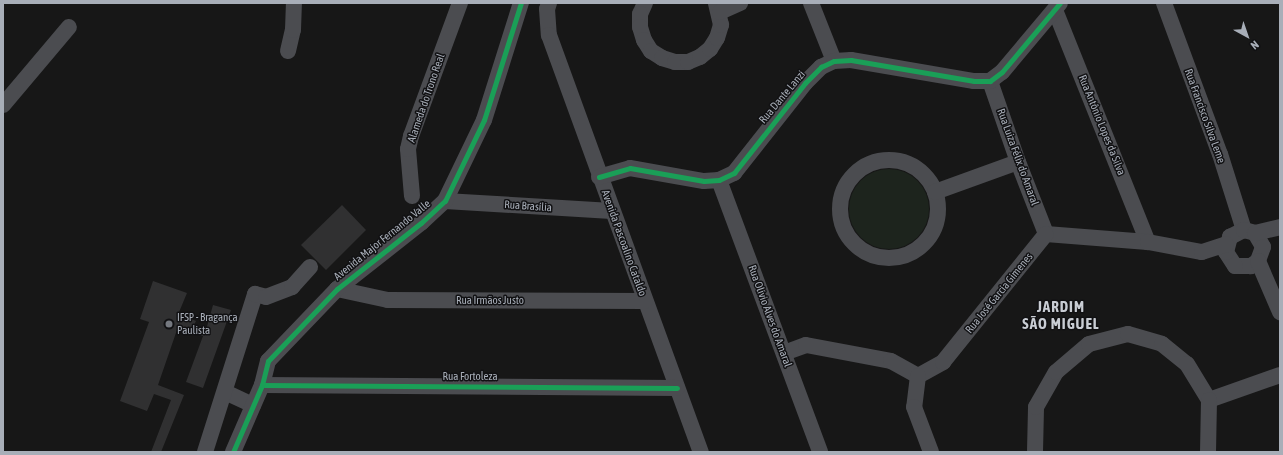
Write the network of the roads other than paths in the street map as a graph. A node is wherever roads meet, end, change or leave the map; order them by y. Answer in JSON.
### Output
{"nodes":[{"id":1,"x":294,"y":3,"type":"edge"},
{"id":2,"x":460,"y":3,"type":"edge"},
{"id":3,"x":521,"y":3,"type":"edge"},
{"id":4,"x":645,"y":3,"type":"edge"},
{"id":5,"x":740,"y":3,"type":"edge"},
{"id":6,"x":811,"y":3,"type":"edge"},
{"id":7,"x":1164,"y":3,"type":"edge"},
{"id":8,"x":548,"y":6,"type":"edge"},
{"id":9,"x":1057,"y":6,"type":"edge"},
{"id":10,"x":718,"y":8,"type":"edge"},
{"id":11,"x":69,"y":27,"type":"dead end"},
{"id":12,"x":288,"y":51,"type":"dead end"},
{"id":13,"x":834,"y":61,"type":"junction"},
{"id":14,"x":990,"y":81,"type":"junction"},
{"id":15,"x":3,"y":105,"type":"edge"},
{"id":16,"x":1018,"y":162,"type":"junction"},
{"id":17,"x":599,"y":177,"type":"junction"},
{"id":18,"x":719,"y":180,"type":"junction"},
{"id":19,"x":935,"y":192,"type":"junction"},
{"id":20,"x":412,"y":196,"type":"dead end"},
{"id":21,"x":445,"y":201,"type":"junction"},
{"id":22,"x":612,"y":212,"type":"junction"},
{"id":23,"x":1280,"y":227,"type":"edge"},
{"id":24,"x":1249,"y":232,"type":"junction"},
{"id":25,"x":1046,"y":234,"type":"junction"},
{"id":26,"x":1148,"y":242,"type":"junction"},
{"id":27,"x":1226,"y":244,"type":"junction"},
{"id":28,"x":1258,"y":261,"type":"junction"},
{"id":29,"x":310,"y":267,"type":"dead end"},
{"id":30,"x":337,"y":289,"type":"junction"},
{"id":31,"x":645,"y":301,"type":"junction"},
{"id":32,"x":1280,"y":312,"type":"edge"},
{"id":33,"x":784,"y":353,"type":"junction"},
{"id":34,"x":1280,"y":375,"type":"edge"},
{"id":35,"x":918,"y":376,"type":"junction"},
{"id":36,"x":262,"y":385,"type":"junction"},
{"id":37,"x":677,"y":388,"type":"junction"},
{"id":38,"x":225,"y":392,"type":"junction"},
{"id":39,"x":1209,"y":400,"type":"junction"},
{"id":40,"x":253,"y":405,"type":"junction"},
{"id":41,"x":205,"y":452,"type":"edge"},
{"id":42,"x":233,"y":452,"type":"edge"},
{"id":43,"x":701,"y":452,"type":"edge"},
{"id":44,"x":820,"y":452,"type":"edge"},
{"id":45,"x":931,"y":452,"type":"edge"},
{"id":46,"x":1035,"y":452,"type":"edge"},
{"id":47,"x":1208,"y":452,"type":"edge"}],
"edges":[{"from":1,"to":12,"type":"street"},
{"from":2,"to":20,"type":"street","name":"Alameda do Trono Real"},
{"from":3,"to":21,"type":"street","name":"Avenida Major Fernando Valle"},
{"from":4,"to":10,"type":"street"},
{"from":5,"to":10,"type":"street"},
{"from":6,"to":13,"type":"street"},
{"from":7,"to":24,"type":"street","name":"Rua Francisco Silva Leme"},
{"from":8,"to":17,"type":"street","name":"Avenida Pascoalino Cataldo"},
{"from":9,"to":14,"type":"street"},
{"from":9,"to":26,"type":"street","name":"Rua Antônio Lopes da Silva"},
{"from":11,"to":15,"type":"street"},
{"from":13,"to":14,"type":"street","name":"Rua Dante Lanzi"},
{"from":13,"to":18,"type":"street","name":"Rua Dante Lanzi"},
{"from":14,"to":16,"type":"street","name":"Rua Luiza Félix do Amaral"},
{"from":16,"to":19,"type":"street"},
{"from":16,"to":25,"type":"street","name":"Rua Luiza Félix do Amaral"},
{"from":17,"to":18,"type":"street"},
{"from":17,"to":22,"type":"street","name":"Avenida Pascoalino Cataldo"},
{"from":18,"to":33,"type":"street","name":"Rua Olívio Alves do Amaral"},
{"from":19,"to":19,"type":"street"},
{"from":21,"to":22,"type":"street","name":"Rua Brasília"},
{"from":21,"to":30,"type":"street","name":"Avenida Major Fernando Valle"},
{"from":22,"to":31,"type":"street","name":"Avenida Pascoalino Cataldo"},
{"from":23,"to":24,"type":"street"},
{"from":24,"to":27,"type":"street"},
{"from":24,"to":28,"type":"street"},
{"from":25,"to":26,"type":"street"},
{"from":25,"to":35,"type":"street","name":"Rua José Garcia Gimenes"},
{"from":26,"to":27,"type":"street"},
{"from":27,"to":28,"type":"street"},
{"from":28,"to":32,"type":"street"},
{"from":29,"to":38,"type":"street"},
{"from":30,"to":31,"type":"street","name":"Rua Irmãos Justo"},
{"from":30,"to":36,"type":"street","name":"Avenida Major Fernando Valle"},
{"from":31,"to":37,"type":"street","name":"Avenida Pascoalino Cataldo"},
{"from":33,"to":35,"type":"street"},
{"from":33,"to":44,"type":"street","name":"Rua Olívio Alves do Amaral"},
{"from":34,"to":39,"type":"street"},
{"from":35,"to":45,"type":"street"},
{"from":36,"to":37,"type":"street","name":"Rua Fortoleza"},
{"from":36,"to":40,"type":"street","name":"Avenida Major Fernando Valle"},
{"from":37,"to":43,"type":"street","name":"Avenida Pascoalino Cataldo"},
{"from":38,"to":40,"type":"street"},
{"from":38,"to":41,"type":"street"},
{"from":39,"to":46,"type":"street"},
{"from":39,"to":47,"type":"street"},
{"from":40,"to":42,"type":"street","name":"Avenida Major Fernando Valle"}]}
